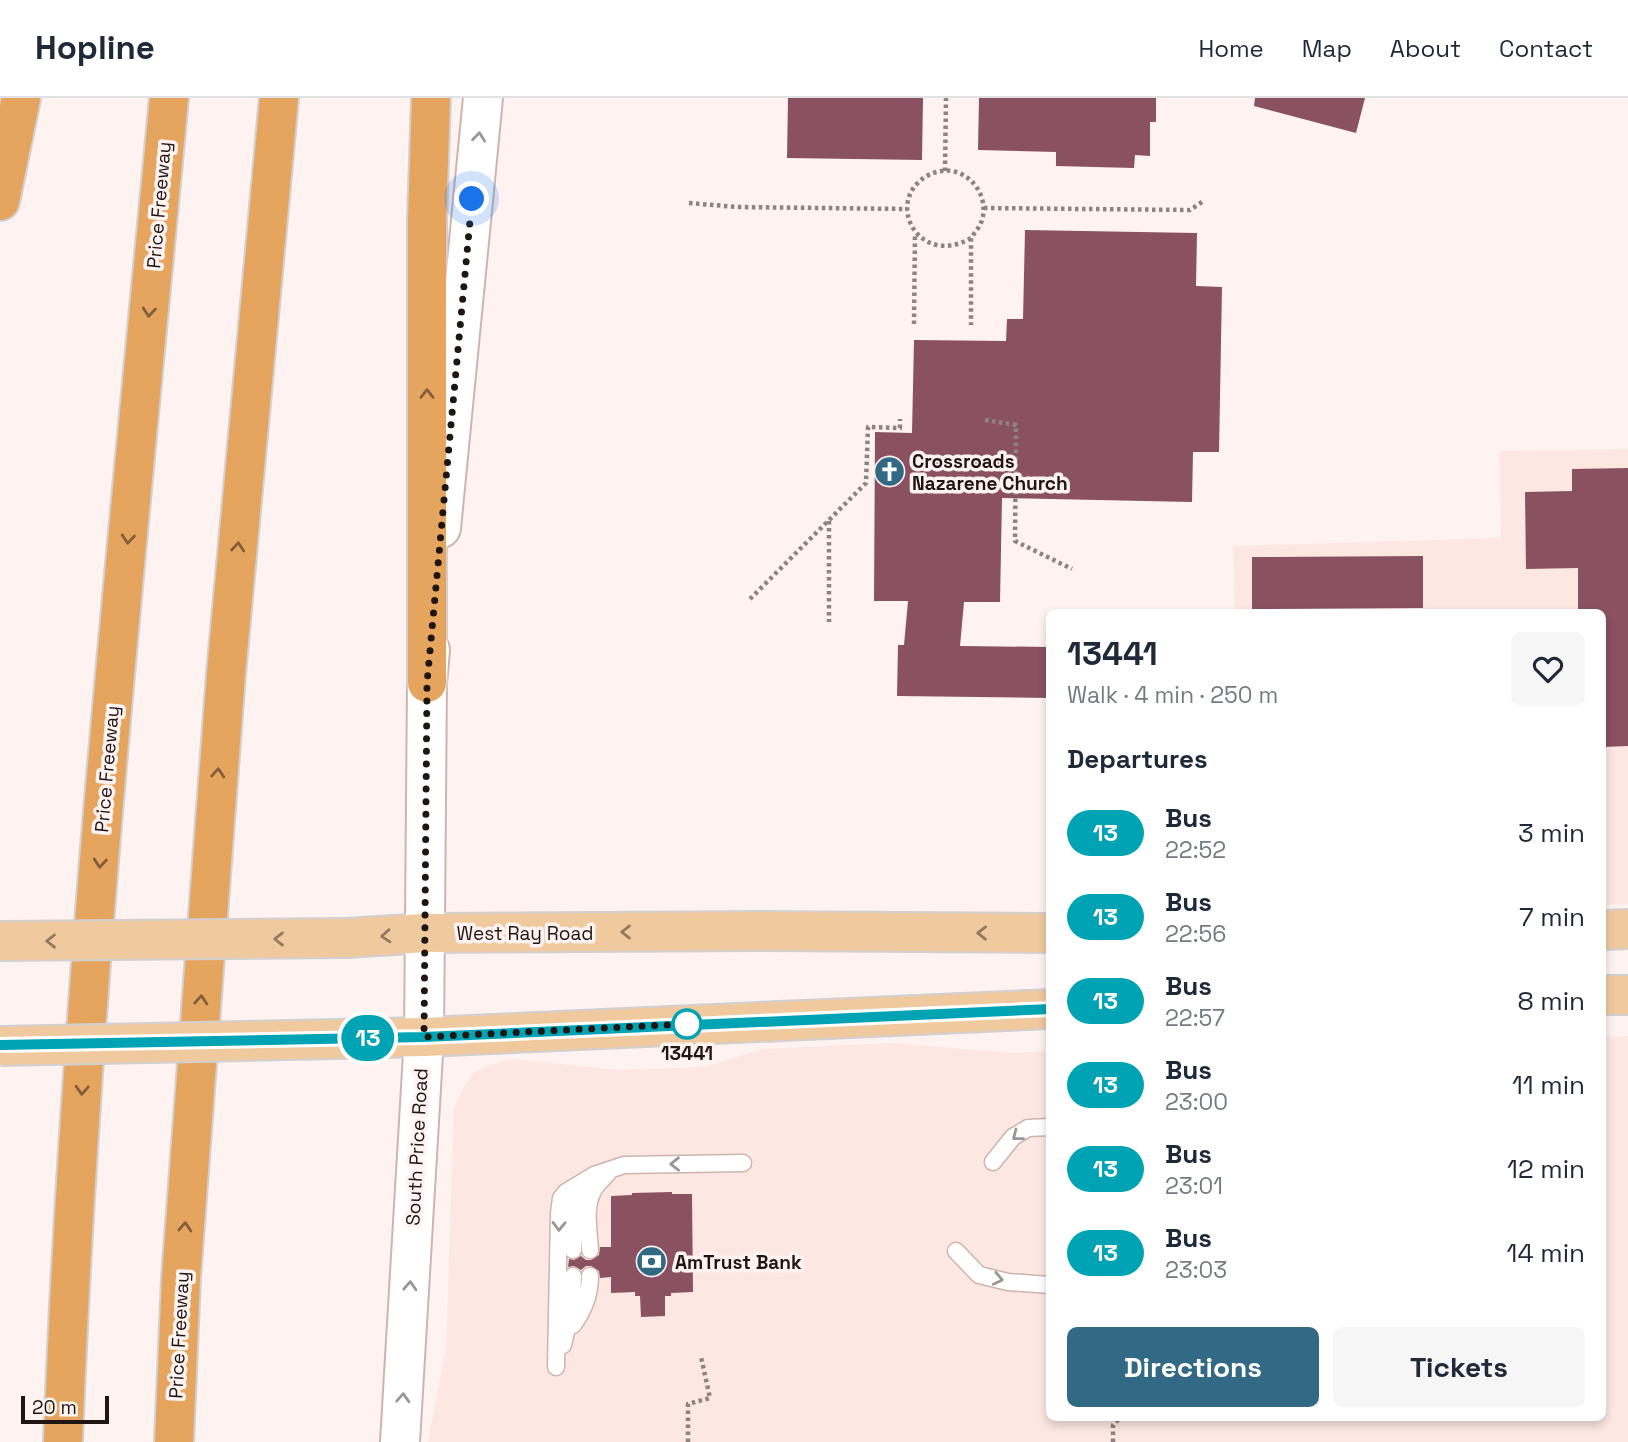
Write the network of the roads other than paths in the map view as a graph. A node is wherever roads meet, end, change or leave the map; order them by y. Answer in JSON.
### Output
{"nodes":[{"id":1,"x":21,"y":98,"type":"edge"},
{"id":2,"x":169,"y":98,"type":"edge"},
{"id":3,"x":279,"y":98,"type":"edge"},
{"id":4,"x":431,"y":98,"type":"edge"},
{"id":5,"x":482,"y":98,"type":"edge"},
{"id":6,"x":0,"y":201,"type":"edge"},
{"id":7,"x":427,"y":683,"type":"junction"},
{"id":8,"x":1628,"y":929,"type":"edge"},
{"id":9,"x":1606,"y":930,"type":"edge"},
{"id":10,"x":425,"y":933,"type":"junction"},
{"id":11,"x":1046,"y":933,"type":"edge"},
{"id":12,"x":0,"y":941,"type":"edge"},
{"id":13,"x":1606,"y":995,"type":"edge"},
{"id":14,"x":1628,"y":995,"type":"edge"},
{"id":15,"x":1046,"y":1009,"type":"edge"},
{"id":16,"x":424,"y":1037,"type":"junction"},
{"id":17,"x":0,"y":1045,"type":"edge"},
{"id":18,"x":1046,"y":1128,"type":"edge"},
{"id":19,"x":993,"y":1162,"type":"dead end"},
{"id":20,"x":743,"y":1163,"type":"dead end"},
{"id":21,"x":612,"y":1169,"type":"junction"},
{"id":22,"x":594,"y":1175,"type":"junction"},
{"id":23,"x":573,"y":1250,"type":"dead end"},
{"id":24,"x":590,"y":1250,"type":"dead end"},
{"id":25,"x":956,"y":1251,"type":"dead end"},
{"id":26,"x":573,"y":1276,"type":"dead end"},
{"id":27,"x":590,"y":1276,"type":"dead end"},
{"id":28,"x":1046,"y":1285,"type":"edge"},
{"id":29,"x":566,"y":1336,"type":"junction"},
{"id":30,"x":63,"y":1442,"type":"edge"},
{"id":31,"x":174,"y":1442,"type":"edge"},
{"id":32,"x":400,"y":1442,"type":"edge"}],
"edges":[{"from":1,"to":6,"type":"highway"},
{"from":2,"to":30,"type":"highway","name":"Price Freeway","one_way":true},
{"from":31,"to":3,"type":"highway","name":"Price Freeway","one_way":true},
{"from":7,"to":4,"type":"highway","one_way":true},
{"from":7,"to":5,"type":"main road","name":"South Price Road","one_way":true},
{"from":7,"to":10,"type":"main road","name":"South Price Road"},
{"from":8,"to":9,"type":"main road"},
{"from":11,"to":10,"type":"main road","name":"West Ray Road","one_way":true},
{"from":10,"to":12,"type":"main road","name":"West Ray Road","one_way":true,"bridge":true},
{"from":10,"to":16,"type":"main road","name":"South Price Road"},
{"from":13,"to":14,"type":"main road"},
{"from":15,"to":16,"type":"main road"},
{"from":16,"to":17,"type":"main road","bridge":true},
{"from":32,"to":16,"type":"main road","name":"South Price Road","one_way":true},
{"from":18,"to":19,"type":"lane","one_way":true},
{"from":20,"to":21,"type":"lane","one_way":true},
{"from":21,"to":22,"type":"lane"},
{"from":21,"to":24,"type":"lane"},
{"from":22,"to":23,"type":"lane"},
{"from":22,"to":29,"type":"lane","one_way":true},
{"from":25,"to":28,"type":"lane","one_way":true},
{"from":26,"to":29,"type":"lane"},
{"from":27,"to":29,"type":"lane"}]}
